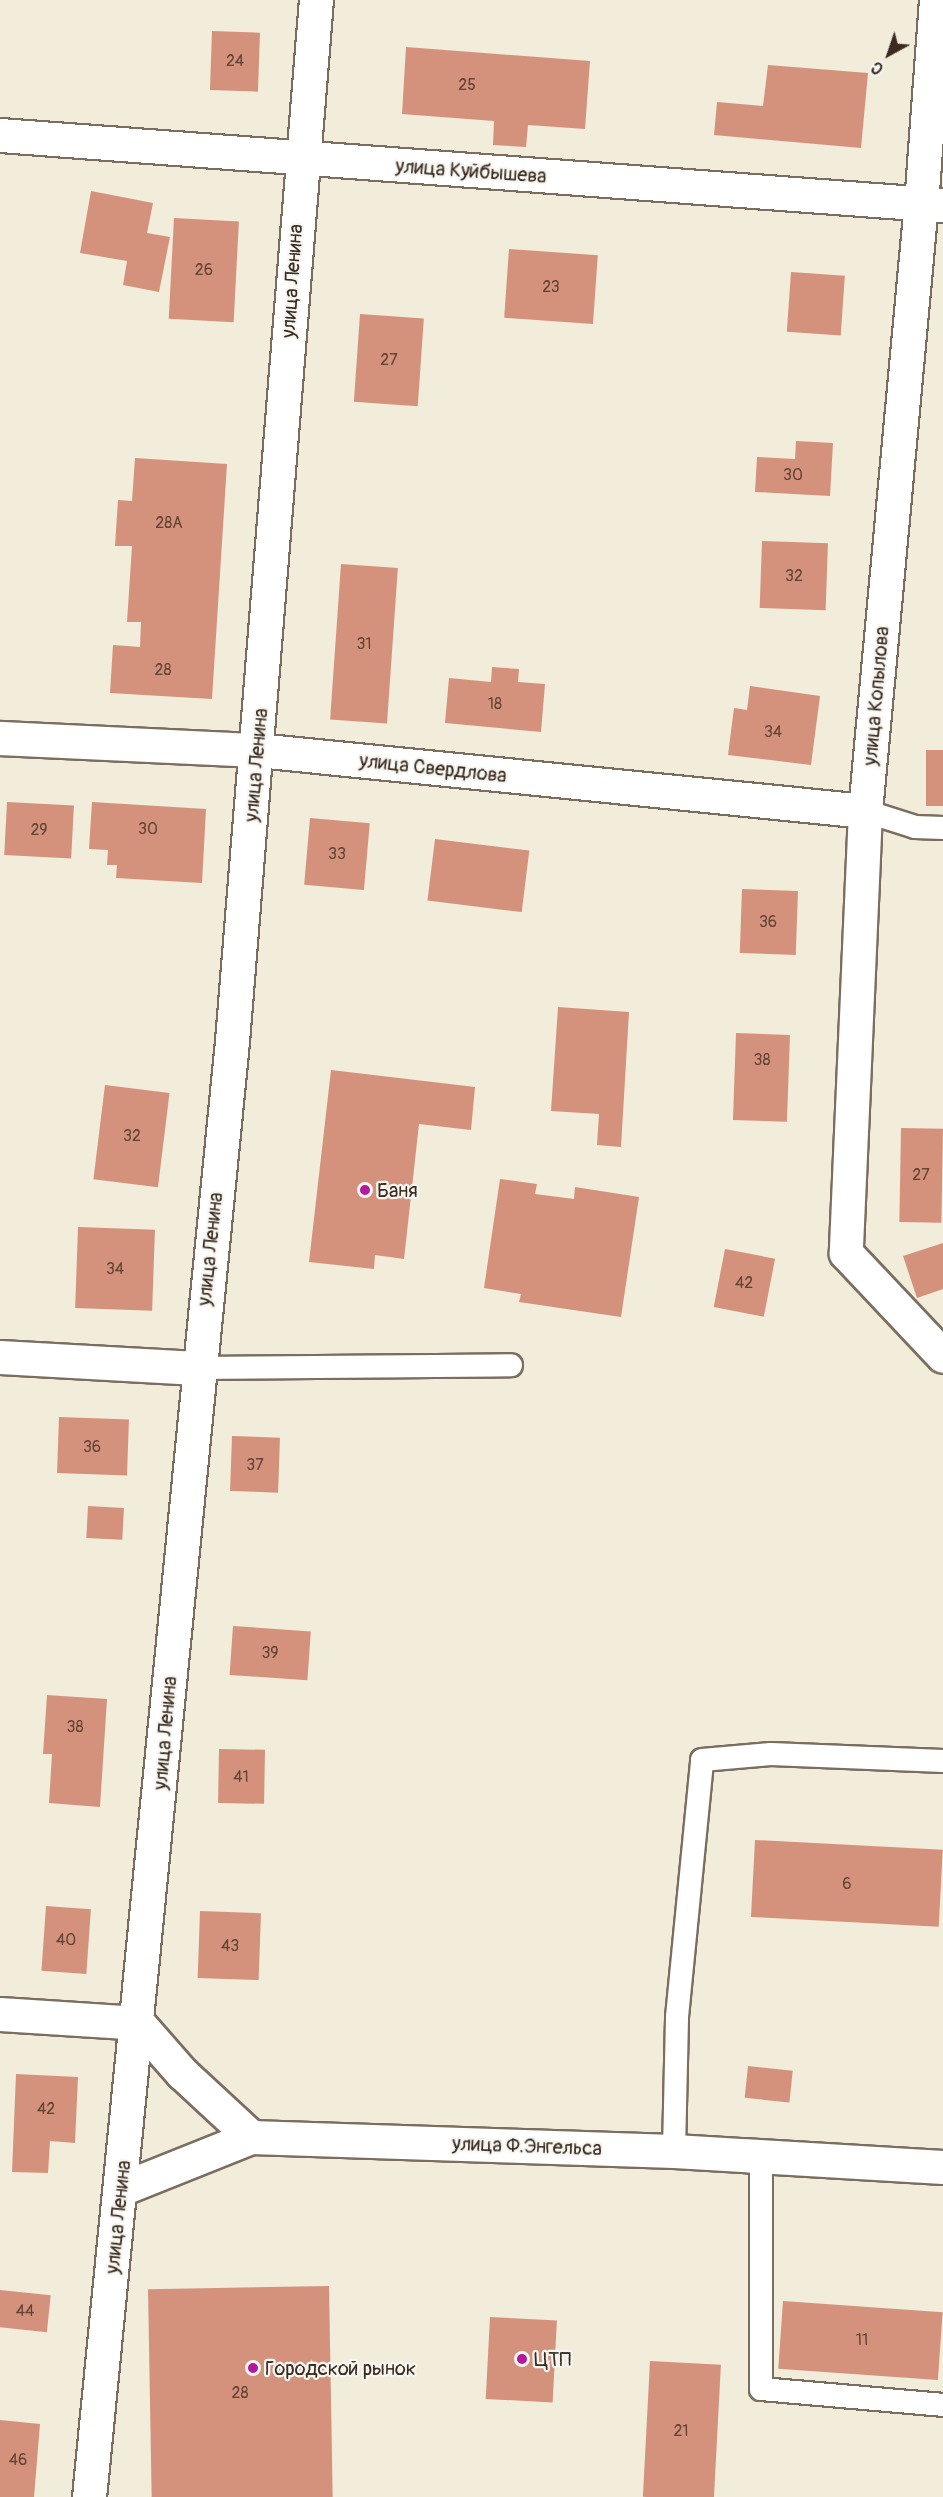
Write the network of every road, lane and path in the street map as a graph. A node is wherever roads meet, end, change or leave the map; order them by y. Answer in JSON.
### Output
{"nodes":[{"id":1,"x":315,"y":0,"type":"edge"},
{"id":2,"x":936,"y":0,"type":"edge"},
{"id":3,"x":0,"y":135,"type":"edge"},
{"id":4,"x":302,"y":159,"type":"junction"},
{"id":5,"x":932,"y":204,"type":"edge"},
{"id":6,"x":0,"y":738,"type":"edge"},
{"id":7,"x":257,"y":750,"type":"junction"},
{"id":8,"x":865,"y":811,"type":"junction"},
{"id":9,"x":943,"y":828,"type":"edge"},
{"id":10,"x":943,"y":1356,"type":"edge"},
{"id":11,"x":0,"y":1357,"type":"edge"},
{"id":12,"x":512,"y":1365,"type":"dead end"},
{"id":13,"x":197,"y":1368,"type":"junction"},
{"id":14,"x":943,"y":1761,"type":"edge"},
{"id":15,"x":0,"y":2014,"type":"edge"},
{"id":16,"x":138,"y":2023,"type":"junction"},
{"id":17,"x":250,"y":2137,"type":"junction"},
{"id":18,"x":674,"y":2151,"type":"junction"},
{"id":19,"x":761,"y":2157,"type":"junction"},
{"id":20,"x":943,"y":2168,"type":"edge"},
{"id":21,"x":121,"y":2189,"type":"junction"},
{"id":22,"x":943,"y":2405,"type":"edge"},
{"id":23,"x":89,"y":2497,"type":"edge"}],
"edges":[{"from":1,"to":4,"type":"street","name":"улица Ленина"},
{"from":2,"to":5,"type":"street","name":"улица Копылова"},
{"from":3,"to":4,"type":"street","name":"улица Куйбышева"},
{"from":4,"to":5,"type":"street","name":"улица Куйбышева"},
{"from":4,"to":7,"type":"street","name":"улица Ленина"},
{"from":5,"to":8,"type":"street","name":"улица Копылова"},
{"from":6,"to":7,"type":"street","name":"улица Свердлова"},
{"from":7,"to":8,"type":"street","name":"улица Свердлова"},
{"from":7,"to":13,"type":"street","name":"улица Ленина"},
{"from":8,"to":9,"type":"lane"},
{"from":8,"to":10,"type":"street","name":"улица Копылова"},
{"from":11,"to":13,"type":"street"},
{"from":12,"to":13,"type":"lane"},
{"from":13,"to":16,"type":"street","name":"улица Ленина"},
{"from":14,"to":18,"type":"lane"},
{"from":15,"to":16,"type":"street"},
{"from":16,"to":17,"type":"street"},
{"from":16,"to":21,"type":"street","name":"улица Ленина"},
{"from":17,"to":18,"type":"street","name":"улица Ф.Энгельса"},
{"from":17,"to":21,"type":"street","name":"улица Ф.Энгельса"},
{"from":18,"to":19,"type":"street","name":"улица Ф.Энгельса"},
{"from":19,"to":20,"type":"street","name":"улица Ф.Энгельса"},
{"from":19,"to":22,"type":"lane"},
{"from":21,"to":23,"type":"street","name":"улица Ленина"}]}
